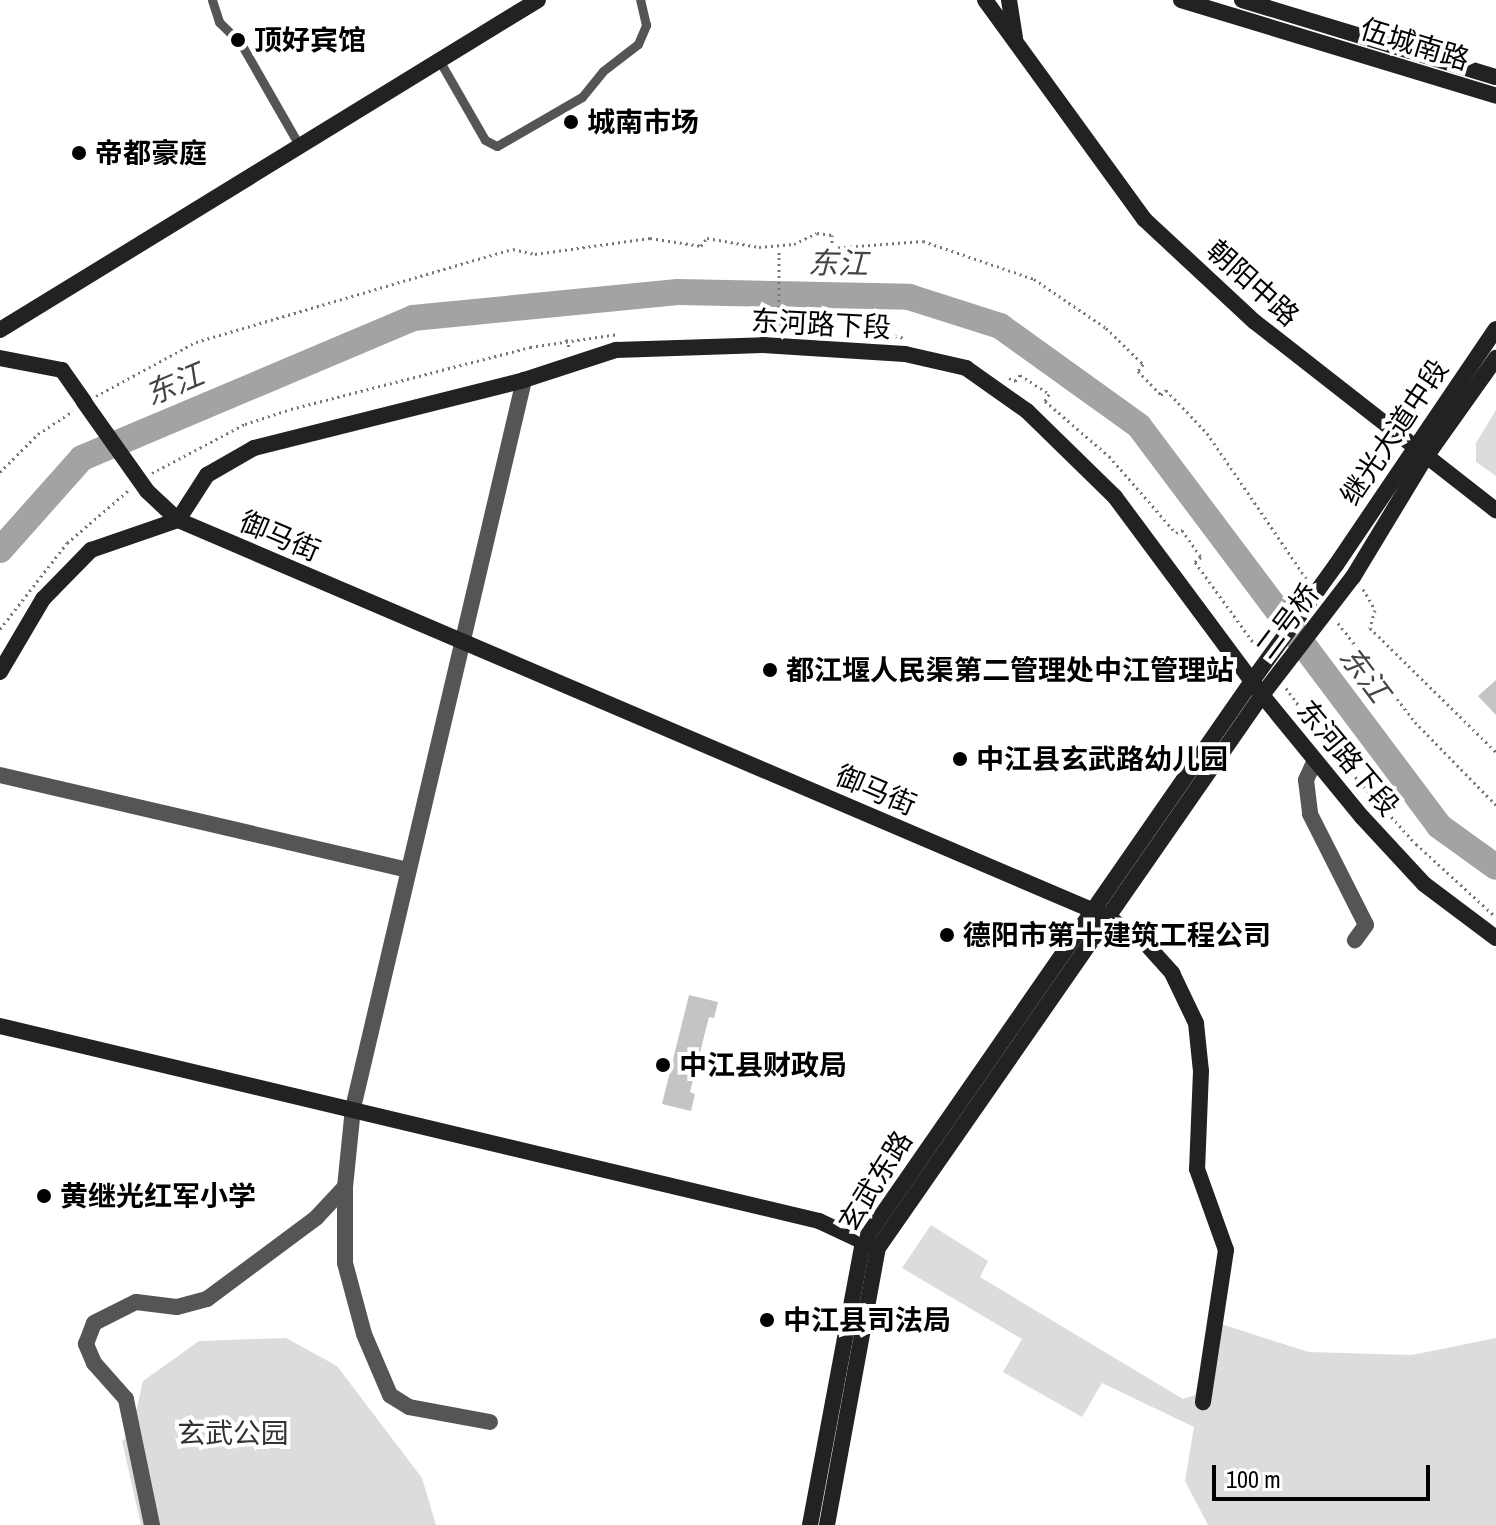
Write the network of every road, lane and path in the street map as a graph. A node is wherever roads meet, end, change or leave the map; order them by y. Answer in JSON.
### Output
{"nodes":[{"id":1,"x":212,"y":0,"type":"edge"},
{"id":2,"x":538,"y":0,"type":"edge"},
{"id":3,"x":640,"y":0,"type":"edge"},
{"id":4,"x":985,"y":0,"type":"edge"},
{"id":5,"x":1009,"y":0,"type":"edge"},
{"id":6,"x":1181,"y":0,"type":"edge"},
{"id":7,"x":1242,"y":0,"type":"edge"},
{"id":8,"x":1020,"y":51,"type":"junction"},
{"id":9,"x":439,"y":60,"type":"junction"},
{"id":10,"x":1496,"y":77,"type":"edge"},
{"id":11,"x":1496,"y":96,"type":"edge"},
{"id":12,"x":299,"y":145,"type":"junction"},
{"id":13,"x":779,"y":252,"type":"dead end"},
{"id":14,"x":1496,"y":329,"type":"edge"},
{"id":15,"x":0,"y":330,"type":"edge"},
{"id":16,"x":630,"y":335,"type":"dead end"},
{"id":17,"x":779,"y":336,"type":"dead end"},
{"id":18,"x":566,"y":339,"type":"junction"},
{"id":19,"x":868,"y":340,"type":"dead end"},
{"id":20,"x":905,"y":344,"type":"dead end"},
{"id":21,"x":569,"y":347,"type":"dead end"},
{"id":22,"x":0,"y":358,"type":"edge"},
{"id":23,"x":1496,"y":358,"type":"edge"},
{"id":24,"x":1005,"y":376,"type":"dead end"},
{"id":25,"x":524,"y":380,"type":"junction"},
{"id":26,"x":82,"y":405,"type":"junction"},
{"id":27,"x":1419,"y":453,"type":"junction"},
{"id":28,"x":0,"y":472,"type":"edge"},
{"id":29,"x":1496,"y":510,"type":"edge"},
{"id":30,"x":178,"y":520,"type":"junction"},
{"id":31,"x":1336,"y":565,"type":"joint"},
{"id":32,"x":1354,"y":576,"type":"junction"},
{"id":33,"x":1312,"y":588,"type":"dead end"},
{"id":34,"x":1330,"y":612,"type":"dead end"},
{"id":35,"x":0,"y":629,"type":"edge"},
{"id":36,"x":462,"y":642,"type":"junction"},
{"id":37,"x":1258,"y":650,"type":"dead end"},
{"id":38,"x":0,"y":672,"type":"edge"},
{"id":39,"x":1285,"y":687,"type":"dead end"},
{"id":40,"x":1257,"y":688,"type":"junction"},
{"id":41,"x":1496,"y":752,"type":"edge"},
{"id":42,"x":1315,"y":760,"type":"junction"},
{"id":43,"x":0,"y":775,"type":"edge"},
{"id":44,"x":1496,"y":805,"type":"edge"},
{"id":45,"x":408,"y":870,"type":"junction"},
{"id":46,"x":1100,"y":914,"type":"junction"},
{"id":47,"x":1496,"y":917,"type":"edge"},
{"id":48,"x":1496,"y":938,"type":"edge"},
{"id":49,"x":1355,"y":940,"type":"dead end"},
{"id":50,"x":0,"y":1026,"type":"edge"},
{"id":51,"x":353,"y":1108,"type":"junction"},
{"id":52,"x":345,"y":1187,"type":"junction"},
{"id":53,"x":870,"y":1245,"type":"junction"},
{"id":54,"x":1203,"y":1402,"type":"dead end"},
{"id":55,"x":490,"y":1422,"type":"dead end"},
{"id":56,"x":152,"y":1525,"type":"edge"},
{"id":57,"x":810,"y":1525,"type":"edge"},
{"id":58,"x":827,"y":1525,"type":"edge"}],
"edges":[{"from":1,"to":12,"type":"lane"},
{"from":2,"to":9,"type":"street"},
{"from":3,"to":9,"type":"lane"},
{"from":4,"to":8,"type":"street","name":"朝阳中路"},
{"from":5,"to":8,"type":"street"},
{"from":6,"to":11,"type":"street","name":"伍城南路"},
{"from":7,"to":10,"type":"street","name":"伍城南路"},
{"from":8,"to":27,"type":"street","name":"朝阳中路"},
{"from":9,"to":12,"type":"street"},
{"from":12,"to":15,"type":"street"},
{"from":13,"to":17,"type":"path"},
{"from":14,"to":27,"type":"street","name":"继光大道中段"},
{"from":16,"to":18,"type":"path"},
{"from":18,"to":21,"type":"path"},
{"from":18,"to":35,"type":"path"},
{"from":19,"to":20,"type":"path"},
{"from":22,"to":26,"type":"street"},
{"from":23,"to":27,"type":"street","name":"继光大道中段"},
{"from":24,"to":37,"type":"path"},
{"from":25,"to":30,"type":"street","name":"东河路下段"},
{"from":25,"to":36,"type":"street"},
{"from":25,"to":40,"type":"street","name":"东河路下段"},
{"from":26,"to":28,"type":"path"},
{"from":26,"to":30,"type":"street","name":"御马街","bridge":true},
{"from":26,"to":33,"type":"path"},
{"from":27,"to":29,"type":"street","name":"朝阳中路"},
{"from":27,"to":31,"type":"street","name":"继光大道中段"},
{"from":27,"to":32,"type":"street","name":"继光大道中段"},
{"from":30,"to":36,"type":"street","name":"御马街"},
{"from":30,"to":38,"type":"street"},
{"from":31,"to":40,"type":"street","name":"二号桥","bridge":true},
{"from":32,"to":40,"type":"street","name":"二号桥","bridge":true},
{"from":32,"to":41,"type":"path"},
{"from":34,"to":44,"type":"path"},
{"from":36,"to":45,"type":"street"},
{"from":36,"to":46,"type":"street","name":"御马街"},
{"from":39,"to":47,"type":"path"},
{"from":40,"to":42,"type":"street","name":"东河路下段"},
{"from":40,"to":46,"type":"street","name":"玄武东路"},
{"from":42,"to":48,"type":"street","name":"东河路下段"},
{"from":42,"to":49,"type":"street"},
{"from":43,"to":45,"type":"street"},
{"from":45,"to":51,"type":"street"},
{"from":46,"to":53,"type":"street","name":"玄武东路"},
{"from":46,"to":54,"type":"street","name":"御马街"},
{"from":50,"to":51,"type":"street"},
{"from":51,"to":52,"type":"street"},
{"from":51,"to":53,"type":"street"},
{"from":52,"to":55,"type":"street"},
{"from":52,"to":56,"type":"street"},
{"from":53,"to":57,"type":"street","name":"玄武东路"},
{"from":53,"to":58,"type":"street","name":"玄武东路"}]}
